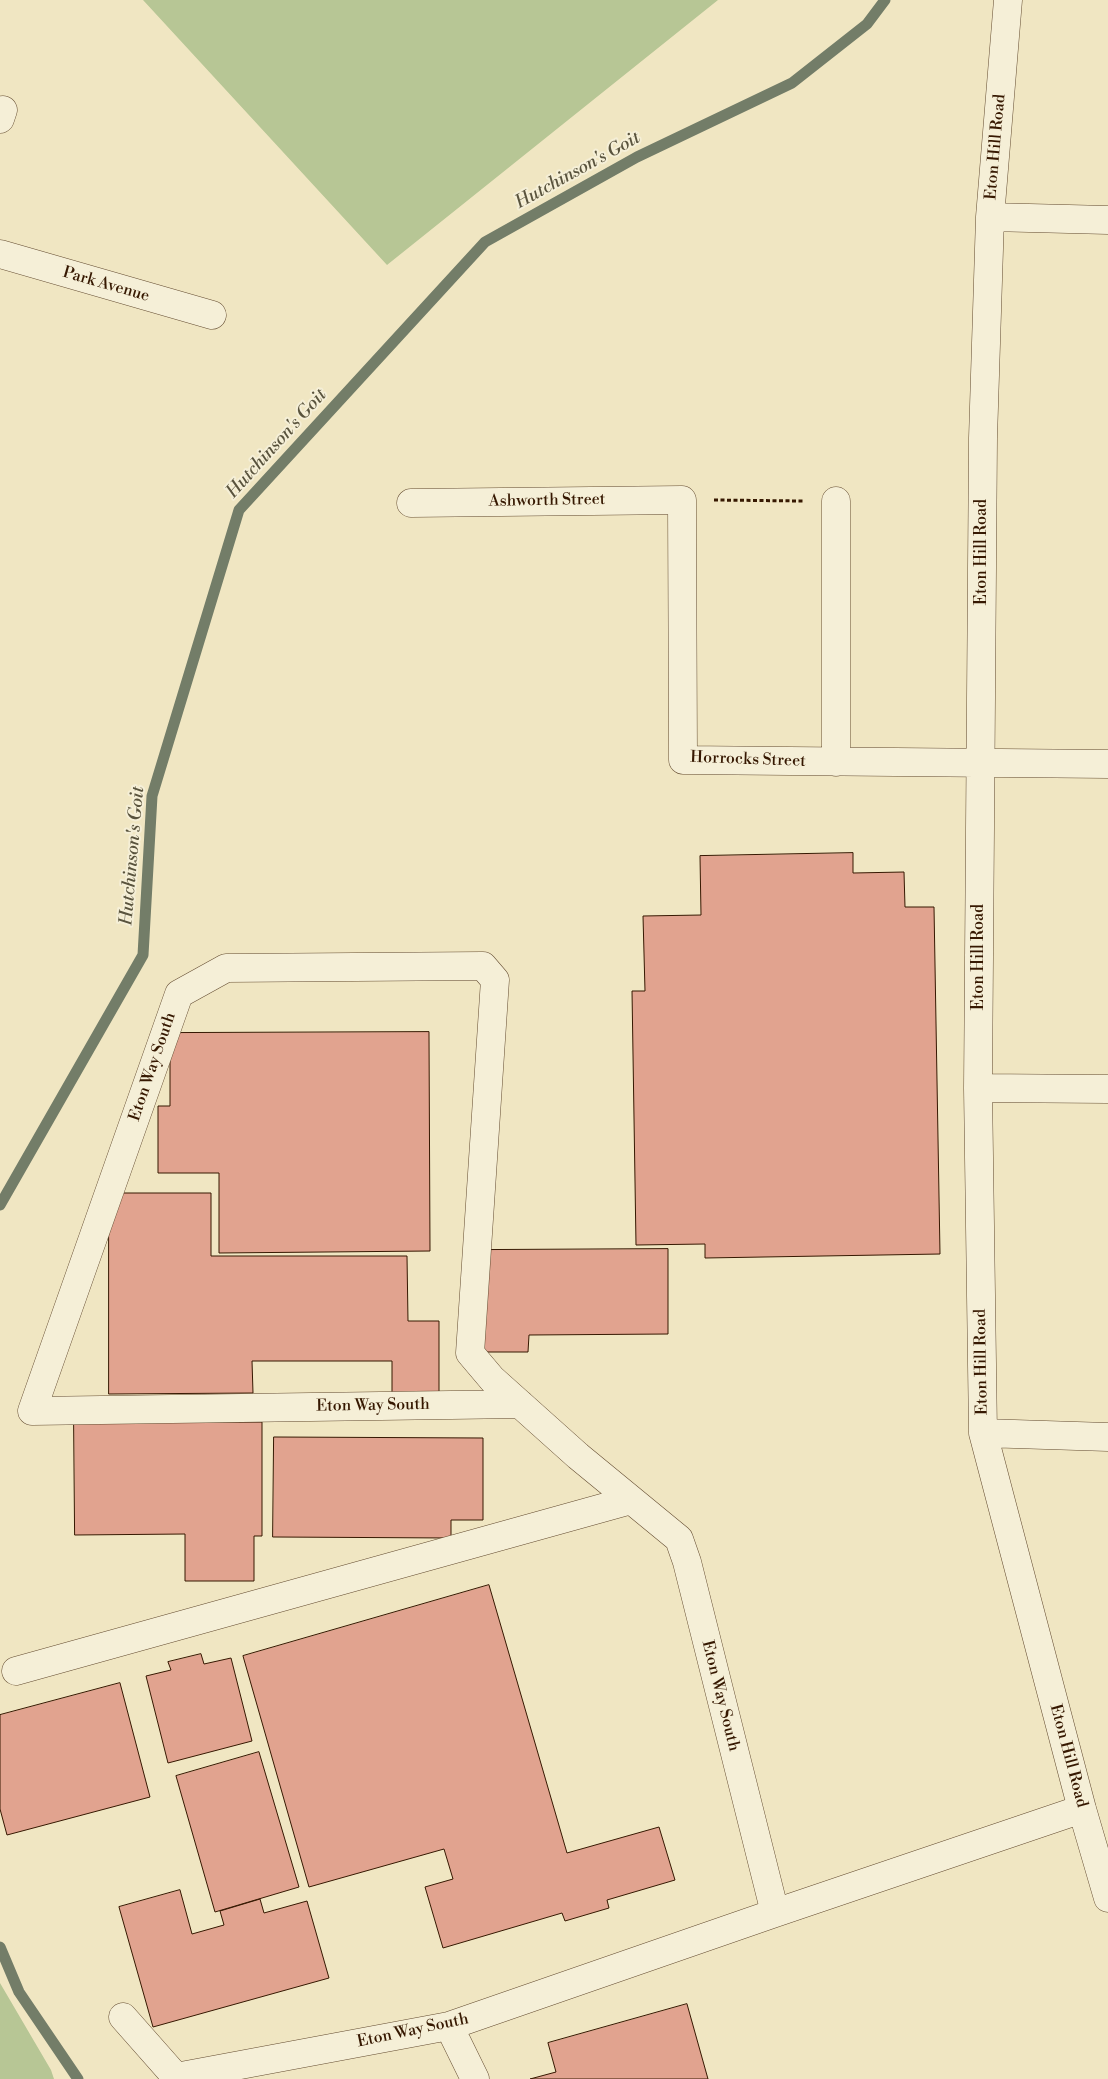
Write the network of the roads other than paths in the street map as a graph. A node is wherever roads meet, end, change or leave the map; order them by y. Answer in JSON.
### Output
{"nodes":[{"id":1,"x":1008,"y":0,"type":"edge"},
{"id":2,"x":990,"y":218,"type":"junction"},
{"id":3,"x":1108,"y":220,"type":"edge"},
{"id":4,"x":0,"y":254,"type":"edge"},
{"id":5,"x":212,"y":316,"type":"dead end"},
{"id":6,"x":682,"y":500,"type":"joint"},
{"id":7,"x":836,"y":501,"type":"road end"},
{"id":8,"x":411,"y":503,"type":"dead end"},
{"id":9,"x":836,"y":762,"type":"junction"},
{"id":10,"x":980,"y":762,"type":"junction"},
{"id":11,"x":1108,"y":764,"type":"edge"},
{"id":12,"x":978,"y":1088,"type":"junction"},
{"id":13,"x":1108,"y":1089,"type":"edge"},
{"id":14,"x":520,"y":1404,"type":"junction"},
{"id":15,"x":983,"y":1433,"type":"junction"},
{"id":16,"x":1108,"y":1437,"type":"edge"},
{"id":17,"x":631,"y":1500,"type":"junction"},
{"id":18,"x":16,"y":1671,"type":"dead end"},
{"id":19,"x":1082,"y":1809,"type":"junction"},
{"id":20,"x":1108,"y":1898,"type":"edge"},
{"id":21,"x":774,"y":1913,"type":"junction"},
{"id":22,"x":123,"y":2017,"type":"dead end"},
{"id":23,"x":449,"y":2026,"type":"junction"},
{"id":24,"x":476,"y":2079,"type":"edge"}],
"edges":[{"from":1,"to":2,"type":"street","name":"Eton Hill Road"},
{"from":2,"to":3,"type":"street"},
{"from":2,"to":10,"type":"street","name":"Eton Hill Road"},
{"from":4,"to":5,"type":"street","name":"Park Avenue"},
{"from":6,"to":8,"type":"street","name":"Ashworth Street"},
{"from":6,"to":9,"type":"street","name":"Horrocks Street"},
{"from":7,"to":9,"type":"street"},
{"from":9,"to":10,"type":"street","name":"Horrocks Street"},
{"from":10,"to":11,"type":"street","name":"Horrocks Street"},
{"from":10,"to":12,"type":"street","name":"Eton Hill Road"},
{"from":12,"to":13,"type":"street"},
{"from":12,"to":15,"type":"street","name":"Eton Hill Road"},
{"from":14,"to":14,"type":"street","name":"Eton Way South"},
{"from":14,"to":17,"type":"street","name":"Eton Way South"},
{"from":15,"to":16,"type":"street"},
{"from":15,"to":19,"type":"street","name":"Eton Hill Road"},
{"from":17,"to":18,"type":"street"},
{"from":17,"to":21,"type":"street","name":"Eton Way South"},
{"from":19,"to":20,"type":"street","name":"Eton Hill Road"},
{"from":19,"to":21,"type":"street","name":"Eton Way South"},
{"from":21,"to":23,"type":"street","name":"Eton Way South"},
{"from":22,"to":23,"type":"street","name":"Eton Way South"},
{"from":23,"to":24,"type":"street"}]}
